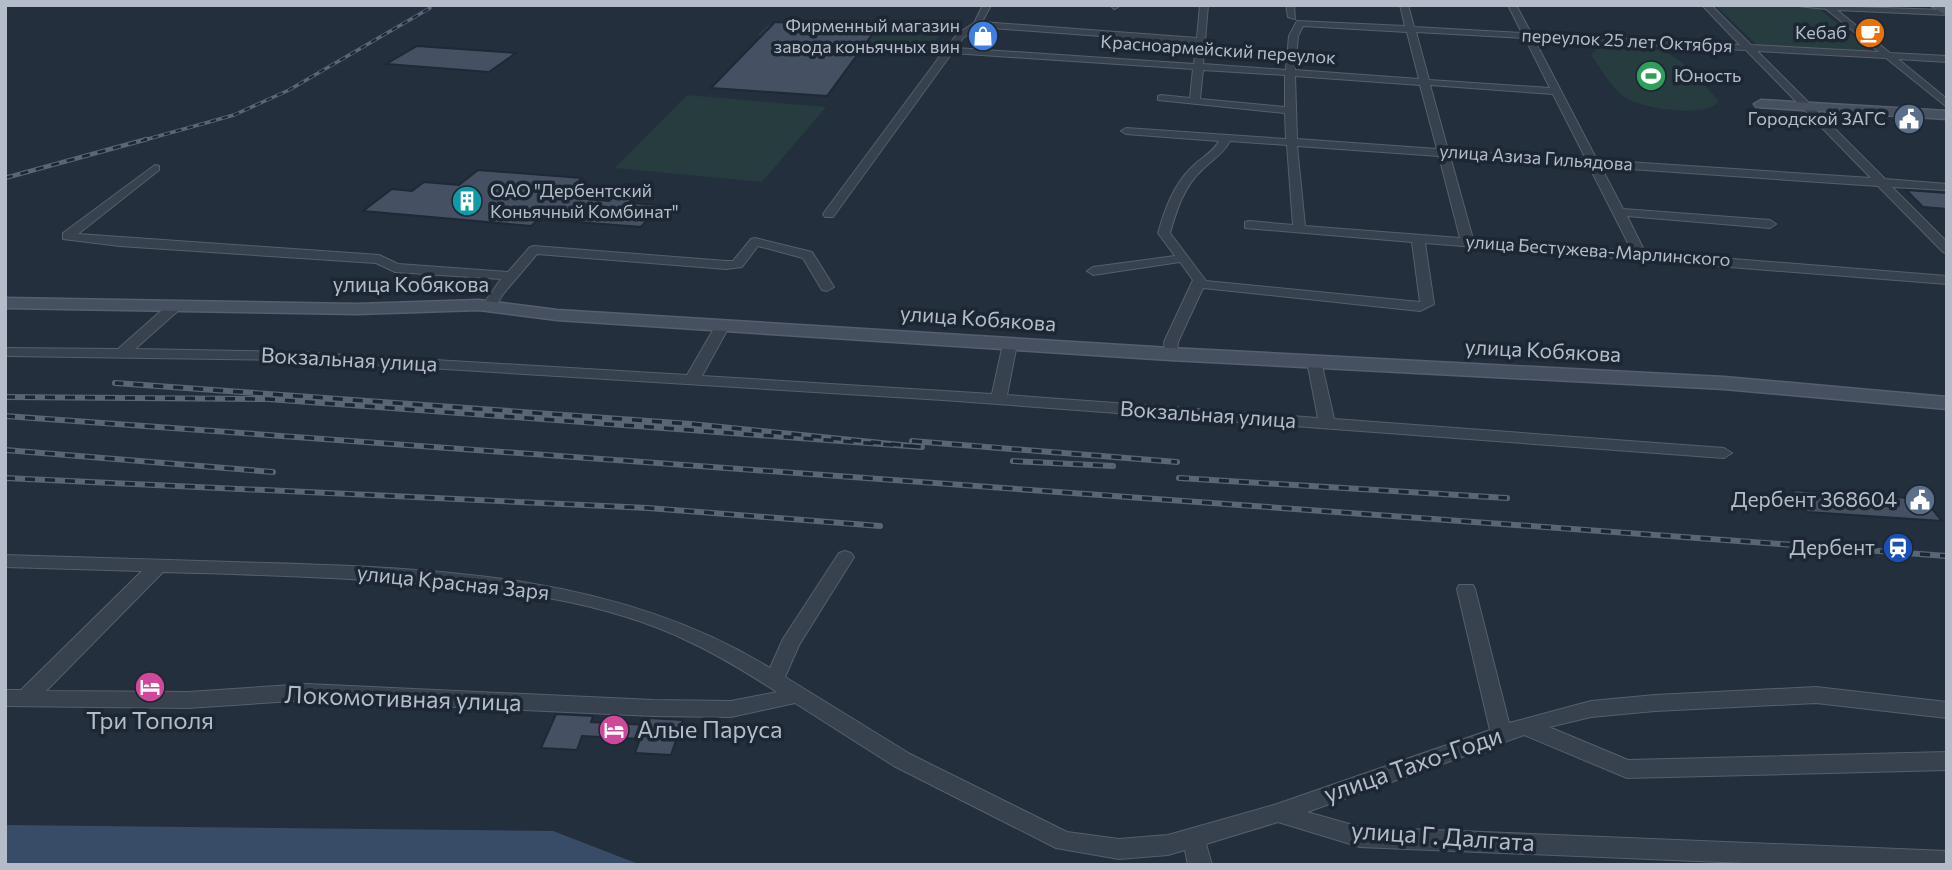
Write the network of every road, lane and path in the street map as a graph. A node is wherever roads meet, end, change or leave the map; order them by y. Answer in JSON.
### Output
{"nodes":[{"id":1,"x":987,"y":5,"type":"edge"},
{"id":2,"x":1204,"y":5,"type":"edge"},
{"id":3,"x":1290,"y":5,"type":"edge"},
{"id":4,"x":1404,"y":5,"type":"edge"},
{"id":5,"x":1512,"y":5,"type":"edge"},
{"id":6,"x":1706,"y":5,"type":"edge"},
{"id":7,"x":1791,"y":5,"type":"edge"},
{"id":8,"x":1935,"y":5,"type":"edge"},
{"id":9,"x":1827,"y":6,"type":"edge"},
{"id":10,"x":1947,"y":13,"type":"edge"},
{"id":11,"x":1292,"y":17,"type":"dead end"},
{"id":12,"x":977,"y":24,"type":"junction"},
{"id":13,"x":1409,"y":29,"type":"junction"},
{"id":14,"x":1528,"y":36,"type":"junction"},
{"id":15,"x":1202,"y":41,"type":"junction"},
{"id":16,"x":879,"y":45,"type":"dead end"},
{"id":17,"x":1749,"y":48,"type":"junction"},
{"id":18,"x":949,"y":50,"type":"junction"},
{"id":19,"x":1888,"y":56,"type":"junction"},
{"id":20,"x":1947,"y":59,"type":"edge"},
{"id":21,"x":1200,"y":69,"type":"junction"},
{"id":22,"x":1290,"y":75,"type":"junction"},
{"id":23,"x":1427,"y":84,"type":"junction"},
{"id":24,"x":1555,"y":91,"type":"junction"},
{"id":25,"x":1161,"y":99,"type":"dead end"},
{"id":26,"x":1195,"y":100,"type":"junction"},
{"id":27,"x":1761,"y":104,"type":"dead end"},
{"id":28,"x":1947,"y":104,"type":"edge"},
{"id":29,"x":1806,"y":106,"type":"junction"},
{"id":30,"x":1291,"y":111,"type":"junction"},
{"id":31,"x":1947,"y":115,"type":"edge"},
{"id":32,"x":1126,"y":131,"type":"dead end"},
{"id":33,"x":1226,"y":137,"type":"junction"},
{"id":34,"x":1291,"y":140,"type":"junction"},
{"id":35,"x":1444,"y":152,"type":"junction"},
{"id":36,"x":1593,"y":162,"type":"junction"},
{"id":37,"x":155,"y":168,"type":"dead end"},
{"id":38,"x":1881,"y":182,"type":"junction"},
{"id":39,"x":1947,"y":187,"type":"edge"},
{"id":40,"x":1618,"y":212,"type":"junction"},
{"id":41,"x":829,"y":214,"type":"dead end"},
{"id":42,"x":1770,"y":224,"type":"dead end"},
{"id":43,"x":1249,"y":225,"type":"dead end"},
{"id":44,"x":1299,"y":229,"type":"junction"},
{"id":45,"x":1418,"y":238,"type":"junction"},
{"id":46,"x":1467,"y":241,"type":"junction"},
{"id":47,"x":1947,"y":249,"type":"edge"},
{"id":48,"x":1640,"y":254,"type":"junction"},
{"id":49,"x":1185,"y":258,"type":"junction"},
{"id":50,"x":1093,"y":271,"type":"dead end"},
{"id":51,"x":513,"y":276,"type":"junction"},
{"id":52,"x":1947,"y":281,"type":"edge"},
{"id":53,"x":1200,"y":284,"type":"junction"},
{"id":54,"x":827,"y":287,"type":"dead end"},
{"id":55,"x":5,"y":303,"type":"edge"},
{"id":56,"x":175,"y":306,"type":"junction"},
{"id":57,"x":489,"y":306,"type":"junction"},
{"id":58,"x":723,"y":325,"type":"junction"},
{"id":59,"x":1010,"y":344,"type":"junction"},
{"id":60,"x":5,"y":352,"type":"edge"},
{"id":61,"x":121,"y":354,"type":"junction"},
{"id":62,"x":1170,"y":354,"type":"junction"},
{"id":63,"x":1314,"y":360,"type":"junction"},
{"id":64,"x":692,"y":380,"type":"junction"},
{"id":65,"x":999,"y":399,"type":"junction"},
{"id":66,"x":1947,"y":403,"type":"edge"},
{"id":67,"x":1327,"y":424,"type":"junction"},
{"id":68,"x":1724,"y":453,"type":"dead end"},
{"id":69,"x":845,"y":557,"type":"dead end"},
{"id":70,"x":5,"y":561,"type":"edge"},
{"id":71,"x":157,"y":566,"type":"junction"},
{"id":72,"x":1466,"y":589,"type":"dead end"},
{"id":73,"x":774,"y":680,"type":"junction"},
{"id":74,"x":799,"y":695,"type":"junction"},
{"id":75,"x":16,"y":698,"type":"edge"},
{"id":76,"x":1947,"y":710,"type":"edge"},
{"id":77,"x":1525,"y":726,"type":"junction"},
{"id":78,"x":1501,"y":734,"type":"junction"},
{"id":79,"x":902,"y":760,"type":"joint"},
{"id":80,"x":1947,"y":761,"type":"edge"},
{"id":81,"x":1277,"y":813,"type":"junction"},
{"id":82,"x":1193,"y":838,"type":"junction"},
{"id":83,"x":1947,"y":860,"type":"edge"},
{"id":84,"x":1200,"y":865,"type":"edge"}],
"edges":[{"from":1,"to":12,"type":"street"},
{"from":2,"to":15,"type":"street"},
{"from":3,"to":11,"type":"street"},
{"from":4,"to":13,"type":"street"},
{"from":5,"to":14,"type":"street"},
{"from":6,"to":17,"type":"street"},
{"from":7,"to":9,"type":"street"},
{"from":8,"to":10,"type":"street"},
{"from":9,"to":10,"type":"street"},
{"from":9,"to":19,"type":"street"},
{"from":12,"to":15,"type":"street","name":"Красноармейский переулок"},
{"from":12,"to":18,"type":"street"},
{"from":13,"to":14,"type":"street","name":"переулок 25 лет Октября"},
{"from":13,"to":22,"type":"street","name":"переулок 25 лет Октября"},
{"from":13,"to":23,"type":"street"},
{"from":14,"to":17,"type":"street","name":"переулок 25 лет Октября"},
{"from":14,"to":24,"type":"street"},
{"from":15,"to":21,"type":"street"},
{"from":16,"to":18,"type":"street","name":"Красноармейский переулок"},
{"from":17,"to":19,"type":"street","name":"переулок 25 лет Октября"},
{"from":17,"to":29,"type":"street"},
{"from":18,"to":21,"type":"street","name":"Красноармейский переулок"},
{"from":18,"to":41,"type":"street"},
{"from":19,"to":20,"type":"street","name":"переулок 25 лет Октября"},
{"from":19,"to":28,"type":"street"},
{"from":21,"to":22,"type":"street","name":"Красноармейский переулок"},
{"from":21,"to":26,"type":"street"},
{"from":22,"to":23,"type":"street","name":"Красноармейский переулок"},
{"from":22,"to":30,"type":"street"},
{"from":23,"to":24,"type":"street","name":"Красноармейский переулок"},
{"from":23,"to":35,"type":"street"},
{"from":24,"to":36,"type":"street"},
{"from":25,"to":26,"type":"street"},
{"from":26,"to":30,"type":"street"},
{"from":27,"to":29,"type":"street"},
{"from":29,"to":31,"type":"street"},
{"from":29,"to":38,"type":"street"},
{"from":30,"to":34,"type":"street"},
{"from":32,"to":33,"type":"street","name":"улица Азиза Гильядова"},
{"from":33,"to":34,"type":"street","name":"улица Азиза Гильядова"},
{"from":33,"to":49,"type":"street"},
{"from":34,"to":35,"type":"street","name":"улица Азиза Гильядова"},
{"from":34,"to":44,"type":"street"},
{"from":35,"to":36,"type":"street","name":"улица Азиза Гильядова"},
{"from":35,"to":46,"type":"street"},
{"from":36,"to":38,"type":"street","name":"улица Азиза Гильядова"},
{"from":36,"to":40,"type":"street"},
{"from":37,"to":51,"type":"street"},
{"from":38,"to":39,"type":"street","name":"улица Азиза Гильядова"},
{"from":38,"to":47,"type":"street"},
{"from":40,"to":42,"type":"street"},
{"from":40,"to":48,"type":"street"},
{"from":43,"to":44,"type":"street","name":"улица Бестужева-Марлинского"},
{"from":44,"to":45,"type":"street","name":"улица Бестужева-Марлинского"},
{"from":45,"to":46,"type":"street","name":"улица Бестужева-Марлинского"},
{"from":45,"to":53,"type":"street"},
{"from":46,"to":48,"type":"street","name":"улица Бестужева-Марлинского"},
{"from":48,"to":52,"type":"street","name":"улица Бестужева-Марлинского"},
{"from":49,"to":50,"type":"street"},
{"from":49,"to":53,"type":"street"},
{"from":51,"to":54,"type":"street"},
{"from":51,"to":57,"type":"street"},
{"from":53,"to":62,"type":"street"},
{"from":55,"to":56,"type":"street","name":"улица Кобякова"},
{"from":56,"to":57,"type":"street","name":"улица Кобякова"},
{"from":56,"to":61,"type":"street"},
{"from":57,"to":58,"type":"street","name":"улица Кобякова"},
{"from":58,"to":59,"type":"street","name":"улица Кобякова"},
{"from":58,"to":64,"type":"street"},
{"from":59,"to":62,"type":"street","name":"улица Кобякова"},
{"from":59,"to":65,"type":"street"},
{"from":60,"to":61,"type":"street","name":"Вокзальная улица"},
{"from":61,"to":64,"type":"street","name":"Вокзальная улица"},
{"from":62,"to":63,"type":"street","name":"улица Кобякова"},
{"from":63,"to":66,"type":"street","name":"улица Кобякова"},
{"from":63,"to":67,"type":"street"},
{"from":64,"to":65,"type":"street","name":"Вокзальная улица"},
{"from":65,"to":67,"type":"street","name":"Вокзальная улица"},
{"from":67,"to":68,"type":"street","name":"Вокзальная улица"},
{"from":69,"to":73,"type":"street"},
{"from":70,"to":71,"type":"street","name":"улица Красная Заря"},
{"from":71,"to":73,"type":"street","name":"улица Красная Заря"},
{"from":71,"to":75,"type":"street"},
{"from":72,"to":78,"type":"street"},
{"from":73,"to":74,"type":"street","name":"улица Красная Заря"},
{"from":74,"to":75,"type":"street","name":"Локомотивная улица"},
{"from":74,"to":79,"type":"street","name":"улица Красная Заря"},
{"from":76,"to":77,"type":"street","name":"улица Тахо-Годи"},
{"from":77,"to":78,"type":"street","name":"улица Тахо-Годи"},
{"from":77,"to":80,"type":"street"},
{"from":78,"to":81,"type":"street","name":"улица Тахо-Годи"},
{"from":79,"to":82,"type":"street","name":"улица Тахо-Годи"},
{"from":81,"to":82,"type":"street","name":"улица Тахо-Годи"},
{"from":81,"to":83,"type":"street","name":"улица Г. Далгата"},
{"from":82,"to":84,"type":"street"}]}
